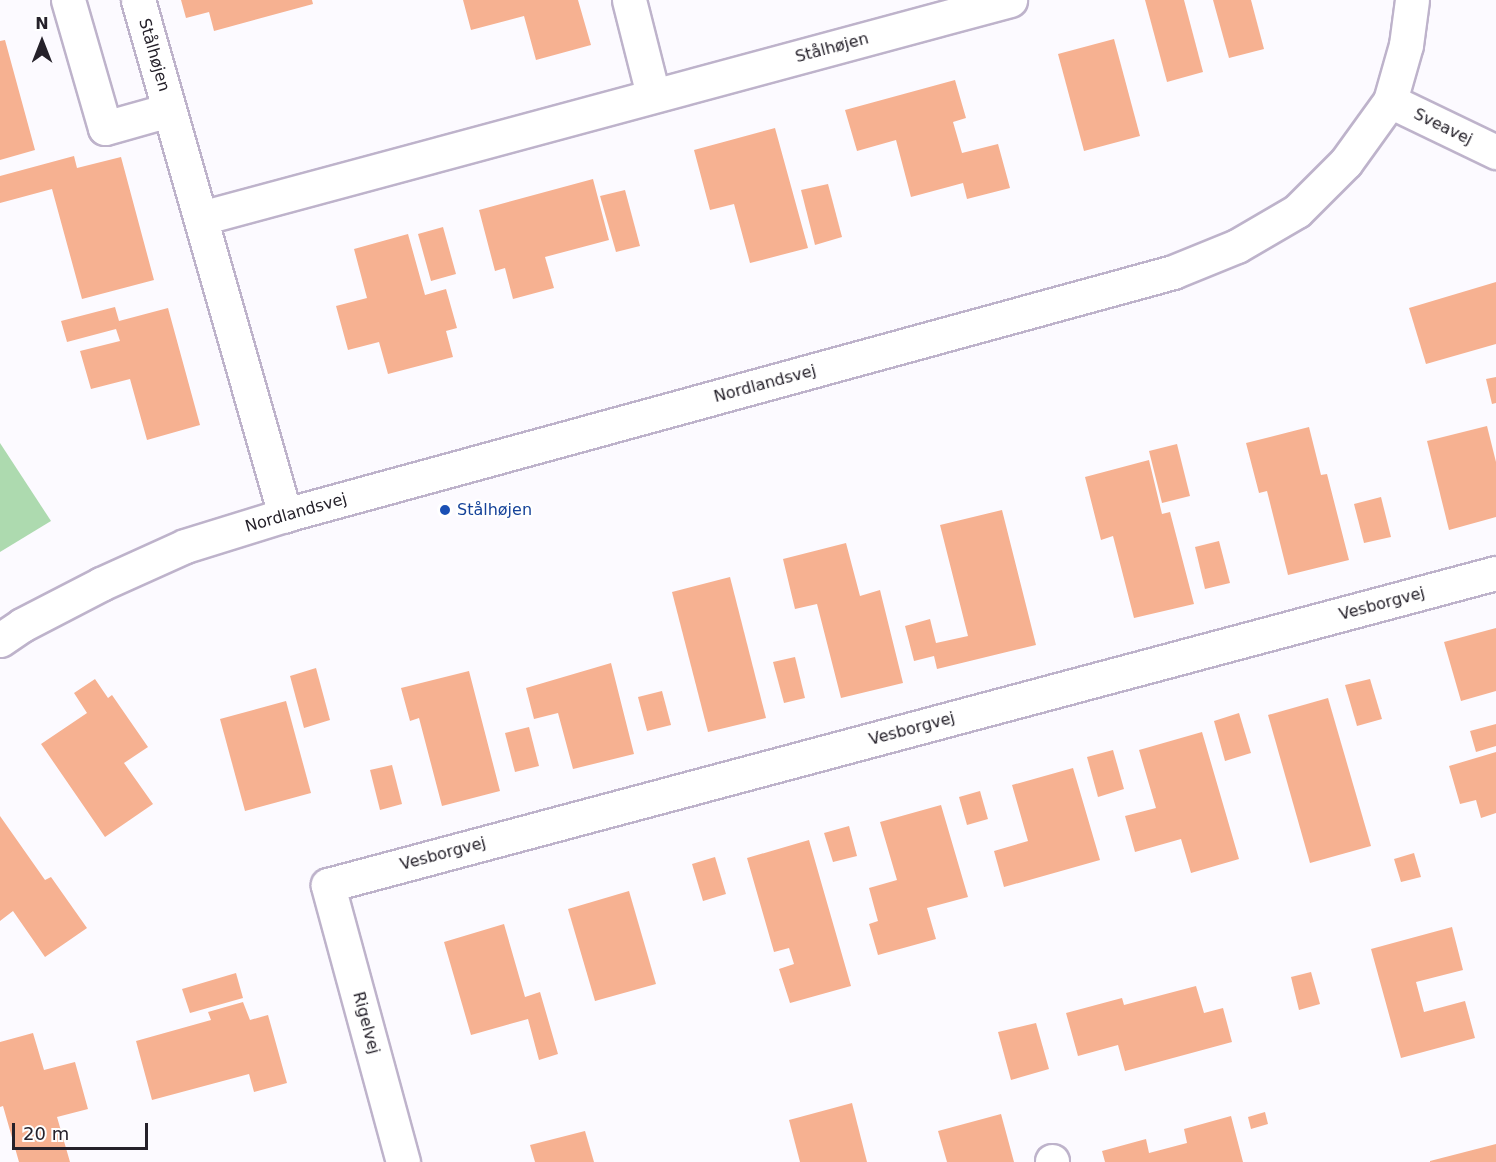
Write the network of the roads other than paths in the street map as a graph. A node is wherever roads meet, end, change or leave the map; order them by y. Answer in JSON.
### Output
{"nodes":[{"id":1,"x":68,"y":0,"type":"edge"},
{"id":2,"x":138,"y":0,"type":"edge"},
{"id":3,"x":629,"y":0,"type":"edge"},
{"id":4,"x":1010,"y":0,"type":"edge"},
{"id":5,"x":1412,"y":0,"type":"edge"},
{"id":6,"x":654,"y":95,"type":"junction"},
{"id":7,"x":1390,"y":101,"type":"junction"},
{"id":8,"x":169,"y":110,"type":"junction"},
{"id":9,"x":1496,"y":152,"type":"edge"},
{"id":10,"x":201,"y":218,"type":"junction"},
{"id":11,"x":285,"y":515,"type":"junction"},
{"id":12,"x":1496,"y":573,"type":"edge"},
{"id":13,"x":0,"y":640,"type":"edge"},
{"id":14,"x":328,"y":885,"type":"joint"},
{"id":15,"x":403,"y":1162,"type":"edge"}],
"edges":[{"from":1,"to":8,"type":"street","name":"Stålhøjen"},
{"from":2,"to":8,"type":"street","name":"Stålhøjen"},
{"from":3,"to":6,"type":"street"},
{"from":4,"to":6,"type":"street","name":"Stålhøjen"},
{"from":5,"to":7,"type":"street","name":"Nordlandsvej"},
{"from":6,"to":10,"type":"street","name":"Stålhøjen"},
{"from":7,"to":9,"type":"street","name":"Sveavej"},
{"from":7,"to":11,"type":"street","name":"Nordlandsvej"},
{"from":8,"to":10,"type":"street","name":"Stålhøjen"},
{"from":10,"to":11,"type":"street","name":"Stålhøjen"},
{"from":11,"to":13,"type":"street","name":"Nordlandsvej"},
{"from":12,"to":14,"type":"street","name":"Vesborgvej"},
{"from":14,"to":15,"type":"street","name":"Rigelvej"}]}
